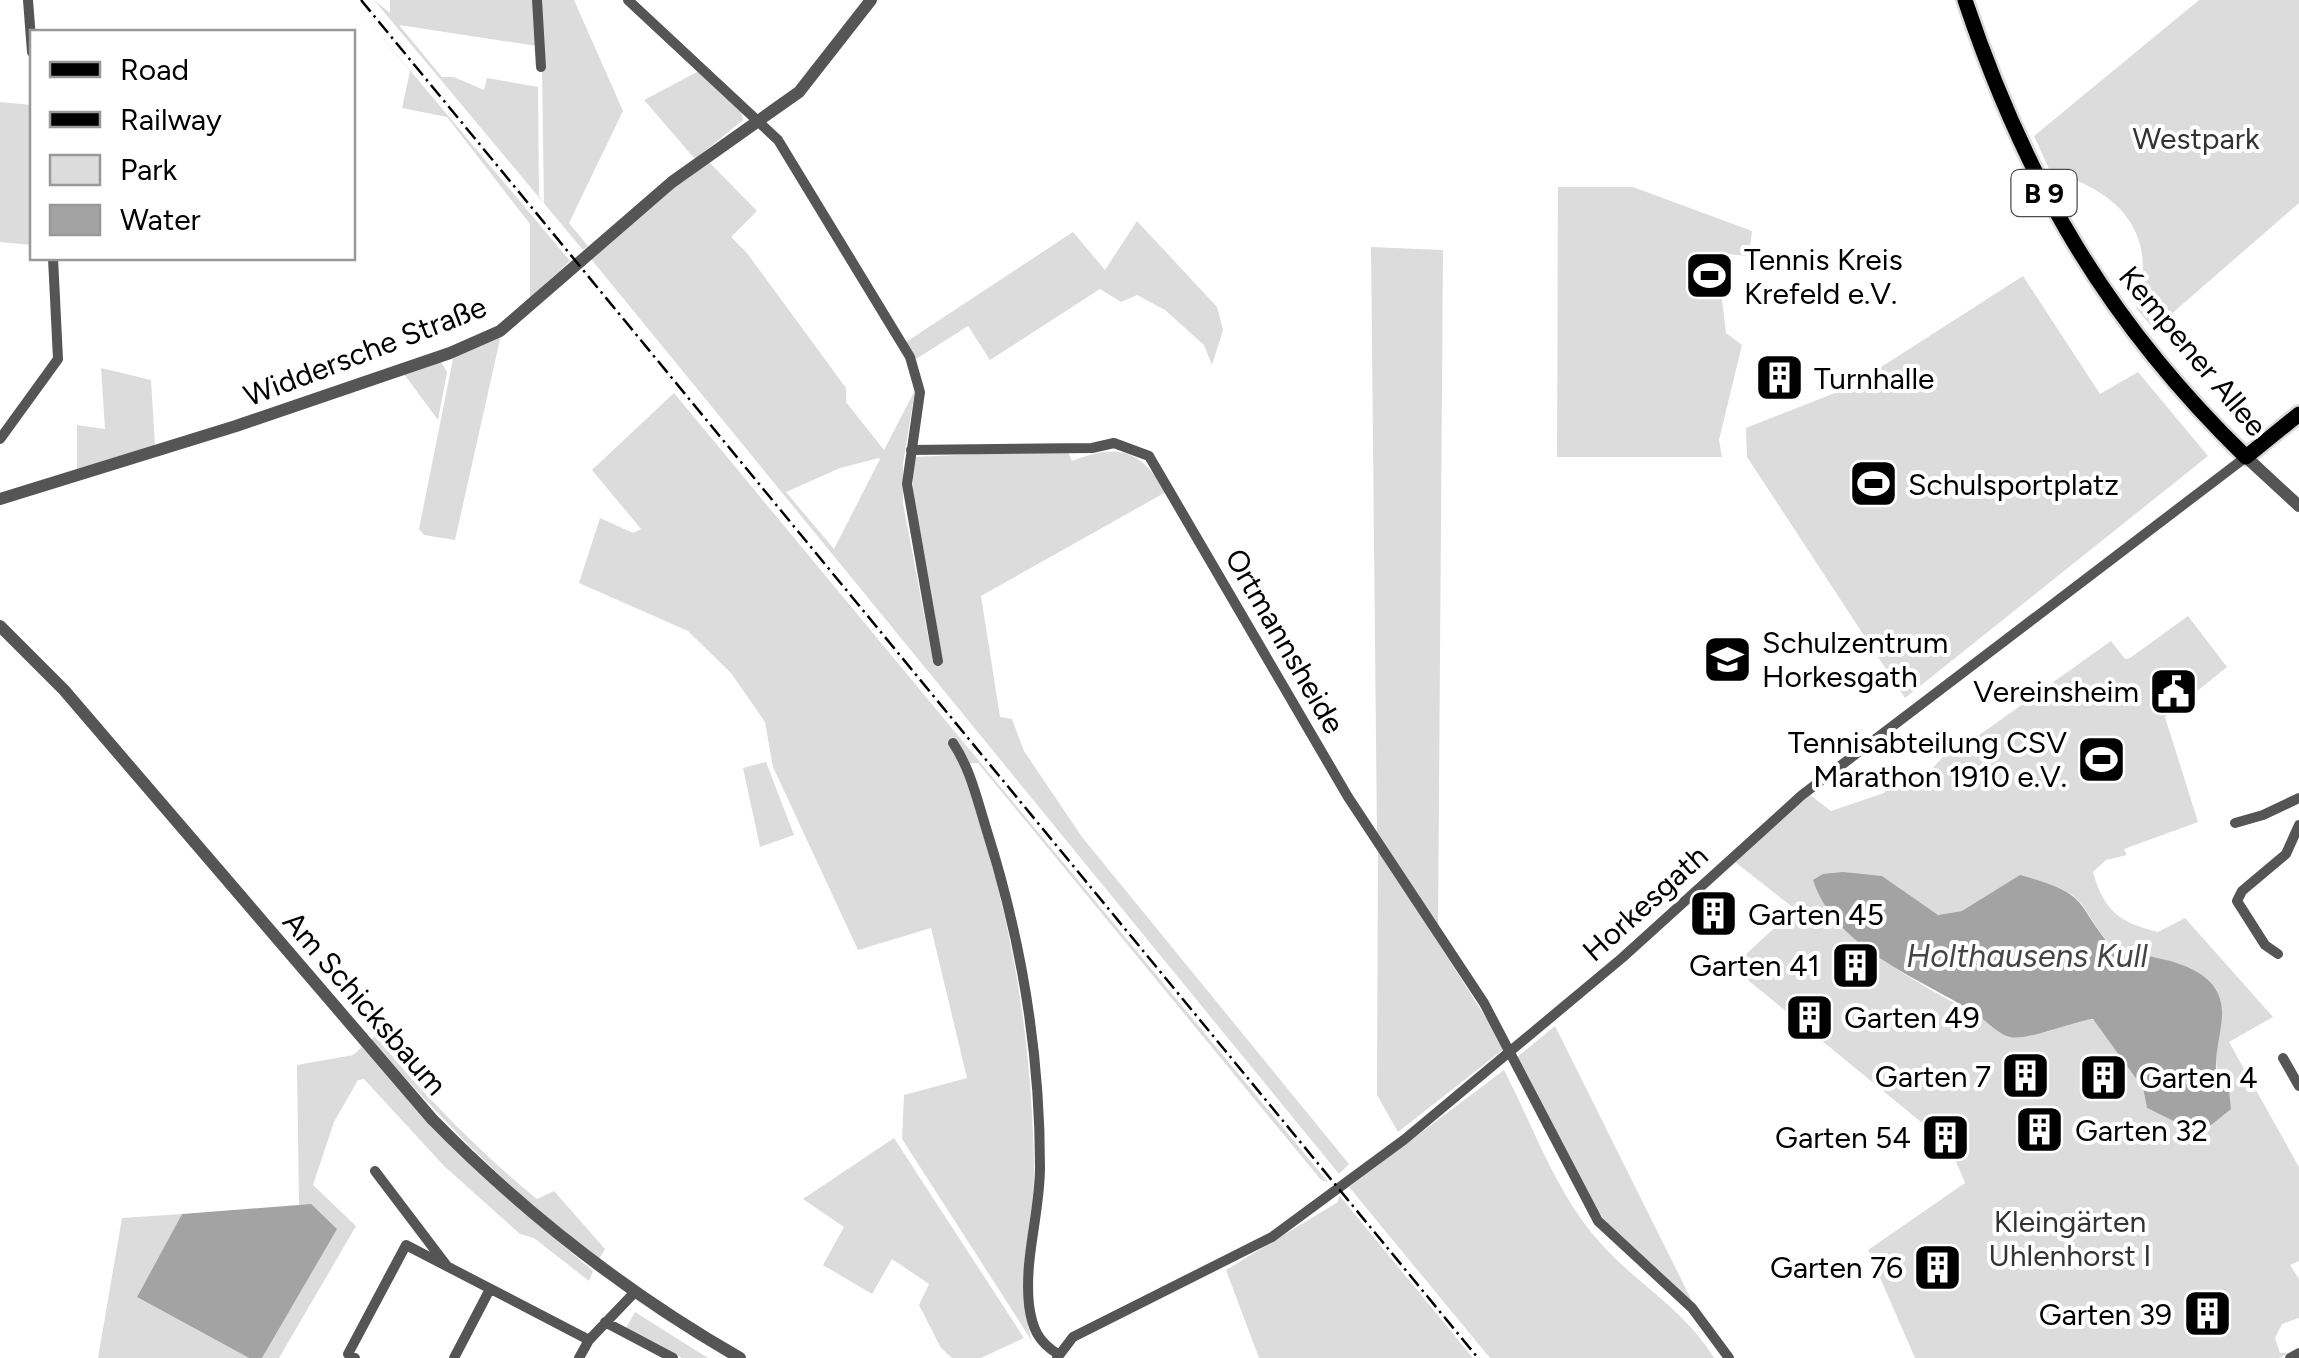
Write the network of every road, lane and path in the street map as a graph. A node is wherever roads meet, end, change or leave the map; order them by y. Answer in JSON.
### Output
{"nodes":[{"id":1,"x":28,"y":0,"type":"edge"},
{"id":2,"x":537,"y":0,"type":"edge"},
{"id":3,"x":628,"y":0,"type":"edge"},
{"id":4,"x":871,"y":0,"type":"edge"},
{"id":5,"x":1965,"y":0,"type":"edge"},
{"id":6,"x":30,"y":30,"type":"edge"},
{"id":7,"x":541,"y":67,"type":"dead end"},
{"id":8,"x":760,"y":122,"type":"junction"},
{"id":9,"x":53,"y":260,"type":"edge"},
{"id":10,"x":2299,"y":414,"type":"edge"},
{"id":11,"x":0,"y":439,"type":"edge"},
{"id":12,"x":911,"y":450,"type":"junction"},
{"id":13,"x":2246,"y":457,"type":"junction"},
{"id":14,"x":0,"y":499,"type":"edge"},
{"id":15,"x":2299,"y":506,"type":"edge"},
{"id":16,"x":0,"y":626,"type":"edge"},
{"id":17,"x":938,"y":661,"type":"dead end"},
{"id":18,"x":953,"y":743,"type":"dead end"},
{"id":19,"x":2299,"y":798,"type":"edge"},
{"id":20,"x":2235,"y":823,"type":"dead end"},
{"id":21,"x":2299,"y":824,"type":"edge"},
{"id":22,"x":2278,"y":954,"type":"dead end"},
{"id":23,"x":1511,"y":1054,"type":"junction"},
{"id":24,"x":2284,"y":1058,"type":"dead end"},
{"id":25,"x":2299,"y":1086,"type":"edge"},
{"id":26,"x":375,"y":1171,"type":"dead end"},
{"id":27,"x":416,"y":1224,"type":"junction"},
{"id":28,"x":406,"y":1244,"type":"junction"},
{"id":29,"x":449,"y":1269,"type":"junction"},
{"id":30,"x":490,"y":1291,"type":"junction"},
{"id":31,"x":634,"y":1294,"type":"junction"},
{"id":32,"x":605,"y":1322,"type":"junction"},
{"id":33,"x":589,"y":1340,"type":"junction"},
{"id":34,"x":2299,"y":1354,"type":"edge"},
{"id":35,"x":1058,"y":1356,"type":"edge"},
{"id":36,"x":355,"y":1358,"type":"edge"},
{"id":37,"x":454,"y":1358,"type":"edge"},
{"id":38,"x":579,"y":1358,"type":"edge"},
{"id":39,"x":673,"y":1358,"type":"edge"},
{"id":40,"x":740,"y":1358,"type":"edge"},
{"id":41,"x":1729,"y":1358,"type":"edge"},
{"id":42,"x":2290,"y":1358,"type":"edge"}],
"edges":[{"from":1,"to":6,"type":"street"},
{"from":2,"to":7,"type":"street"},
{"from":3,"to":8,"type":"street"},
{"from":4,"to":8,"type":"street","name":"Widdersche Straße"},
{"from":5,"to":13,"type":"main road","name":"Kempener Allee","number":"B 9"},
{"from":8,"to":12,"type":"street"},
{"from":8,"to":14,"type":"street","name":"Widdersche Straße"},
{"from":9,"to":11,"type":"street"},
{"from":10,"to":13,"type":"main road"},
{"from":12,"to":17,"type":"street"},
{"from":12,"to":23,"type":"street","name":"Ortmannsheide"},
{"from":13,"to":15,"type":"street","name":"Kempener Allee"},
{"from":13,"to":23,"type":"street","name":"Horkesgath"},
{"from":16,"to":31,"type":"street","name":"Am Schicksbaum"},
{"from":18,"to":35,"type":"street"},
{"from":19,"to":20,"type":"street"},
{"from":21,"to":22,"type":"street"},
{"from":23,"to":35,"type":"street","name":"Horkesgath"},
{"from":23,"to":41,"type":"street","name":"Ortmannsheide"},
{"from":24,"to":25,"type":"street"},
{"from":26,"to":27,"type":"street"},
{"from":27,"to":28,"type":"street"},
{"from":27,"to":29,"type":"street"},
{"from":28,"to":29,"type":"street"},
{"from":28,"to":36,"type":"street"},
{"from":29,"to":30,"type":"street"},
{"from":30,"to":33,"type":"street"},
{"from":30,"to":37,"type":"street"},
{"from":31,"to":32,"type":"street"},
{"from":31,"to":40,"type":"street","name":"Am Schicksbaum"},
{"from":32,"to":33,"type":"street"},
{"from":32,"to":39,"type":"street"},
{"from":33,"to":38,"type":"street"},
{"from":34,"to":42,"type":"street"}]}
